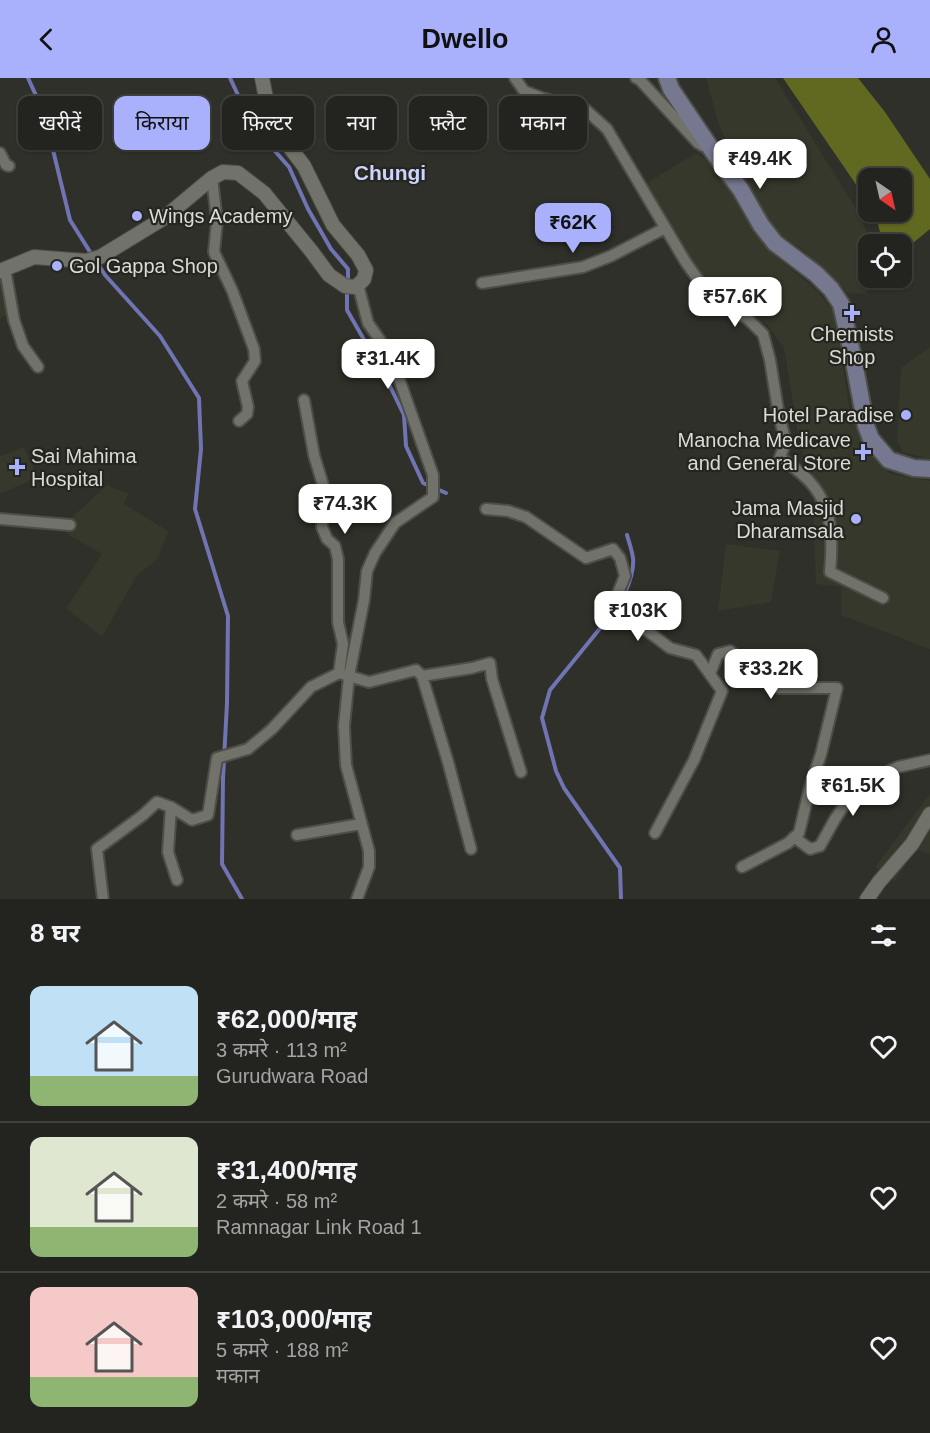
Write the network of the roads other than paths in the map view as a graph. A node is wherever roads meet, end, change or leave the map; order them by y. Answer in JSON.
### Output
{"nodes":[{"id":1,"x":262,"y":78,"type":"edge"},
{"id":2,"x":515,"y":78,"type":"edge"},
{"id":3,"x":636,"y":78,"type":"edge"},
{"id":4,"x":667,"y":78,"type":"edge"},
{"id":5,"x":0,"y":153,"type":"edge"},
{"id":6,"x":714,"y":153,"type":"junction"},
{"id":7,"x":9,"y":166,"type":"dead end"},
{"id":8,"x":212,"y":178,"type":"junction"},
{"id":9,"x":665,"y":228,"type":"junction"},
{"id":10,"x":2,"y":270,"type":"edge"},
{"id":11,"x":482,"y":283,"type":"dead end"},
{"id":12,"x":353,"y":286,"type":"junction"},
{"id":13,"x":39,"y":367,"type":"dead end"},
{"id":14,"x":304,"y":400,"type":"dead end"},
{"id":15,"x":239,"y":421,"type":"dead end"},
{"id":16,"x":930,"y":469,"type":"edge"},
{"id":17,"x":486,"y":509,"type":"dead end"},
{"id":18,"x":0,"y":519,"type":"edge"},
{"id":19,"x":70,"y":525,"type":"dead end"},
{"id":20,"x":884,"y":598,"type":"dead end"},
{"id":21,"x":344,"y":674,"type":"junction"},
{"id":22,"x":710,"y":674,"type":"junction"},
{"id":23,"x":422,"y":676,"type":"junction"},
{"id":24,"x":930,"y":760,"type":"edge"},
{"id":25,"x":521,"y":772,"type":"dead end"},
{"id":26,"x":171,"y":807,"type":"junction"},
{"id":27,"x":930,"y":814,"type":"edge"},
{"id":28,"x":361,"y":824,"type":"junction"},
{"id":29,"x":655,"y":833,"type":"dead end"},
{"id":30,"x":297,"y":836,"type":"dead end"},
{"id":31,"x":794,"y":837,"type":"junction"},
{"id":32,"x":471,"y":849,"type":"dead end"},
{"id":33,"x":742,"y":867,"type":"dead end"},
{"id":34,"x":177,"y":880,"type":"dead end"},
{"id":35,"x":103,"y":899,"type":"edge"},
{"id":36,"x":357,"y":899,"type":"edge"},
{"id":37,"x":867,"y":899,"type":"edge"}],
"edges":[{"from":1,"to":12,"type":"street"},
{"from":2,"to":9,"type":"street"},
{"from":3,"to":6,"type":"street"},
{"from":4,"to":6,"type":"main road"},
{"from":5,"to":7,"type":"street"},
{"from":6,"to":16,"type":"main road"},
{"from":8,"to":10,"type":"street"},
{"from":8,"to":12,"type":"street"},
{"from":8,"to":15,"type":"street"},
{"from":9,"to":11,"type":"street"},
{"from":9,"to":20,"type":"street"},
{"from":10,"to":13,"type":"street"},
{"from":12,"to":21,"type":"street"},
{"from":14,"to":21,"type":"street"},
{"from":17,"to":22,"type":"street"},
{"from":18,"to":19,"type":"street"},
{"from":21,"to":23,"type":"street"},
{"from":21,"to":26,"type":"street"},
{"from":21,"to":28,"type":"street"},
{"from":22,"to":29,"type":"street"},
{"from":22,"to":31,"type":"street"},
{"from":23,"to":25,"type":"street"},
{"from":23,"to":32,"type":"street"},
{"from":24,"to":31,"type":"street"},
{"from":26,"to":34,"type":"street"},
{"from":26,"to":35,"type":"street"},
{"from":27,"to":37,"type":"street"},
{"from":28,"to":30,"type":"street"},
{"from":28,"to":36,"type":"street"},
{"from":31,"to":33,"type":"street"}]}
